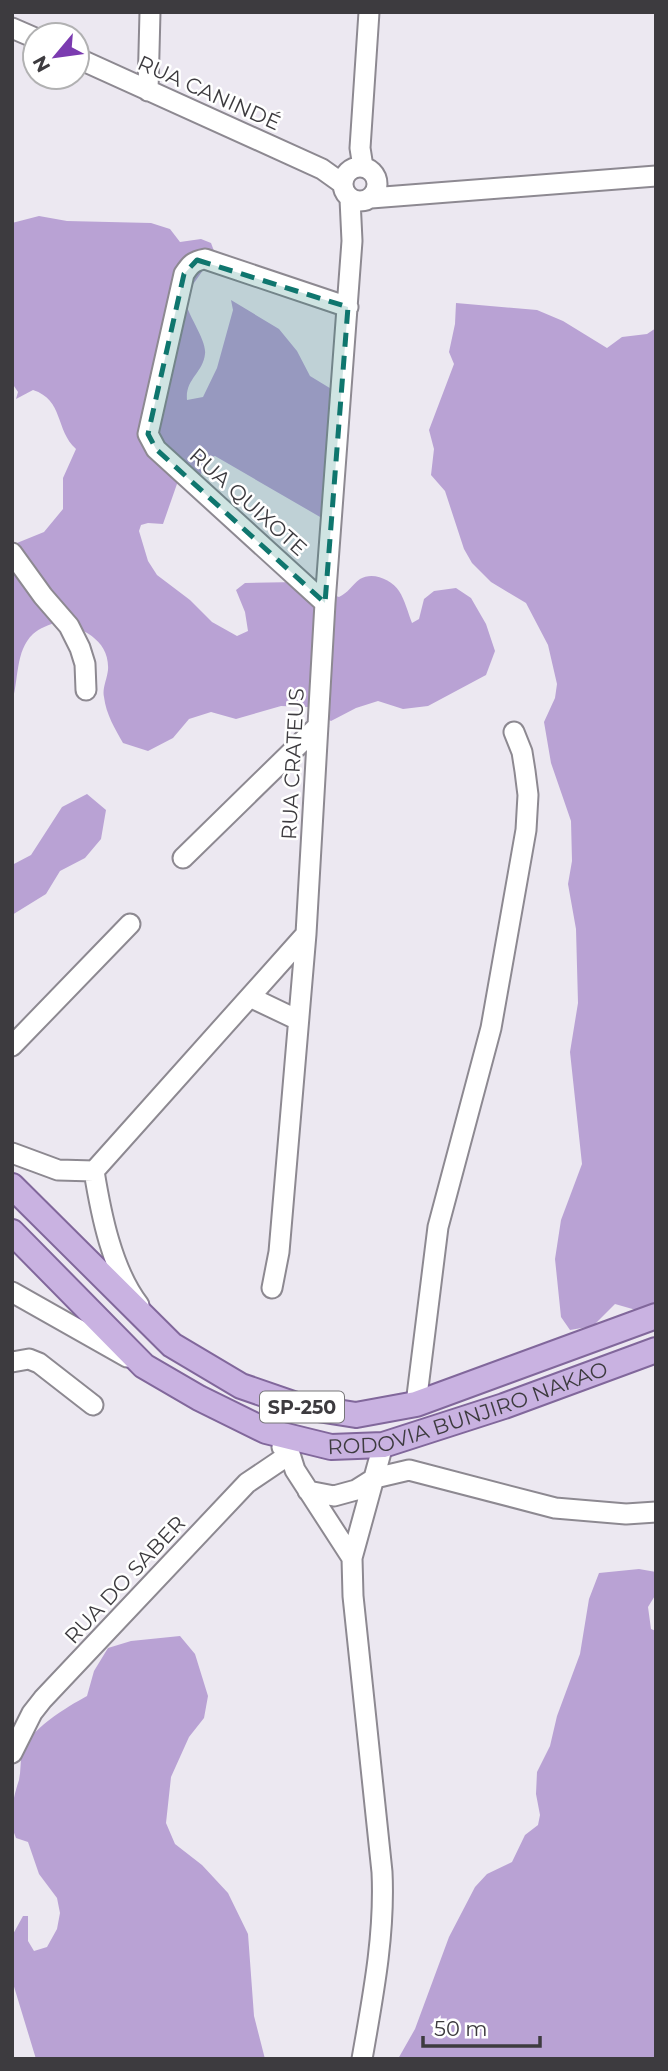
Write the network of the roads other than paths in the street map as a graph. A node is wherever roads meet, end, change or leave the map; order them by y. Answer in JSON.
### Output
{"nodes":[{"id":1,"x":150,"y":12,"type":"edge"},
{"id":2,"x":369,"y":12,"type":"edge"},
{"id":3,"x":91,"y":65,"type":"edge"},
{"id":4,"x":148,"y":91,"type":"junction"},
{"id":5,"x":656,"y":176,"type":"edge"},
{"id":6,"x":359,"y":179,"type":"junction"},
{"id":7,"x":348,"y":307,"type":"junction"},
{"id":8,"x":12,"y":553,"type":"edge"},
{"id":9,"x":325,"y":603,"type":"junction"},
{"id":10,"x":86,"y":690,"type":"dead end"},
{"id":11,"x":318,"y":726,"type":"junction"},
{"id":12,"x":514,"y":733,"type":"dead end"},
{"id":13,"x":183,"y":858,"type":"dead end"},
{"id":14,"x":130,"y":924,"type":"dead end"},
{"id":15,"x":306,"y":934,"type":"junction"},
{"id":16,"x":250,"y":997,"type":"junction"},
{"id":17,"x":298,"y":1020,"type":"junction"},
{"id":18,"x":12,"y":1046,"type":"edge"},
{"id":19,"x":12,"y":1153,"type":"edge"},
{"id":20,"x":94,"y":1171,"type":"junction"},
{"id":21,"x":12,"y":1186,"type":"edge"},
{"id":22,"x":12,"y":1232,"type":"edge"},
{"id":23,"x":272,"y":1288,"type":"dead end"},
{"id":24,"x":12,"y":1292,"type":"edge"},
{"id":25,"x":656,"y":1316,"type":"edge"},
{"id":26,"x":172,"y":1345,"type":"junction"},
{"id":27,"x":656,"y":1350,"type":"edge"},
{"id":28,"x":12,"y":1362,"type":"edge"},
{"id":29,"x":144,"y":1366,"type":"junction"},
{"id":30,"x":416,"y":1404,"type":"junction"},
{"id":31,"x":93,"y":1405,"type":"dead end"},
{"id":32,"x":266,"y":1431,"type":"junction"},
{"id":33,"x":383,"y":1445,"type":"junction"},
{"id":34,"x":290,"y":1454,"type":"junction"},
{"id":35,"x":375,"y":1478,"type":"junction"},
{"id":36,"x":308,"y":1490,"type":"junction"},
{"id":37,"x":656,"y":1512,"type":"edge"},
{"id":38,"x":352,"y":1558,"type":"junction"},
{"id":39,"x":12,"y":1753,"type":"edge"},
{"id":40,"x":362,"y":2059,"type":"edge"}],
"edges":[{"from":1,"to":4,"type":"street"},
{"from":2,"to":6,"type":"street","name":"RUA CRATEUS"},
{"from":3,"to":4,"type":"street","name":"RUA CANINDÉ"},
{"from":4,"to":6,"type":"street","name":"RUA CANINDÉ"},
{"from":5,"to":6,"type":"street","name":"RUA CANINDÉ"},
{"from":6,"to":7,"type":"street","name":"RUA CRATEUS"},
{"from":7,"to":9,"type":"street","name":"RUA CRATEUS"},
{"from":7,"to":9,"type":"street","name":"RUA QUIXOTE"},
{"from":8,"to":10,"type":"street"},
{"from":9,"to":11,"type":"street","name":"RUA CRATEUS"},
{"from":11,"to":13,"type":"street"},
{"from":11,"to":15,"type":"street","name":"RUA CRATEUS"},
{"from":12,"to":30,"type":"street"},
{"from":14,"to":18,"type":"street"},
{"from":15,"to":16,"type":"street"},
{"from":15,"to":17,"type":"street","name":"RUA CRATEUS"},
{"from":16,"to":17,"type":"street"},
{"from":16,"to":20,"type":"street"},
{"from":17,"to":23,"type":"street","name":"RUA CRATEUS"},
{"from":19,"to":20,"type":"street"},
{"from":20,"to":26,"type":"street"},
{"from":21,"to":26,"type":"main road","name":"RODOVIA BUNJIRO NAKAO","number":"SP-250"},
{"from":22,"to":29,"type":"main road","name":"RODOVIA BUNJIRO NAKAO","number":"SP-250"},
{"from":24,"to":29,"type":"street"},
{"from":25,"to":30,"type":"main road","name":"RODOVIA BUNJIRO NAKAO","number":"SP-250"},
{"from":26,"to":30,"type":"main road","name":"RODOVIA BUNJIRO NAKAO","number":"SP-250"},
{"from":27,"to":33,"type":"main road","name":"RODOVIA BUNJIRO NAKAO","number":"SP-250"},
{"from":28,"to":31,"type":"street"},
{"from":29,"to":32,"type":"main road","name":"RODOVIA BUNJIRO NAKAO","number":"SP-250"},
{"from":32,"to":33,"type":"main road","name":"RODOVIA BUNJIRO NAKAO","number":"SP-250"},
{"from":32,"to":34,"type":"street"},
{"from":33,"to":35,"type":"street"},
{"from":34,"to":36,"type":"street"},
{"from":34,"to":39,"type":"street","name":"RUA DO SABER"},
{"from":35,"to":36,"type":"street"},
{"from":35,"to":37,"type":"street"},
{"from":35,"to":38,"type":"street"},
{"from":36,"to":38,"type":"street"},
{"from":38,"to":40,"type":"street"}]}
